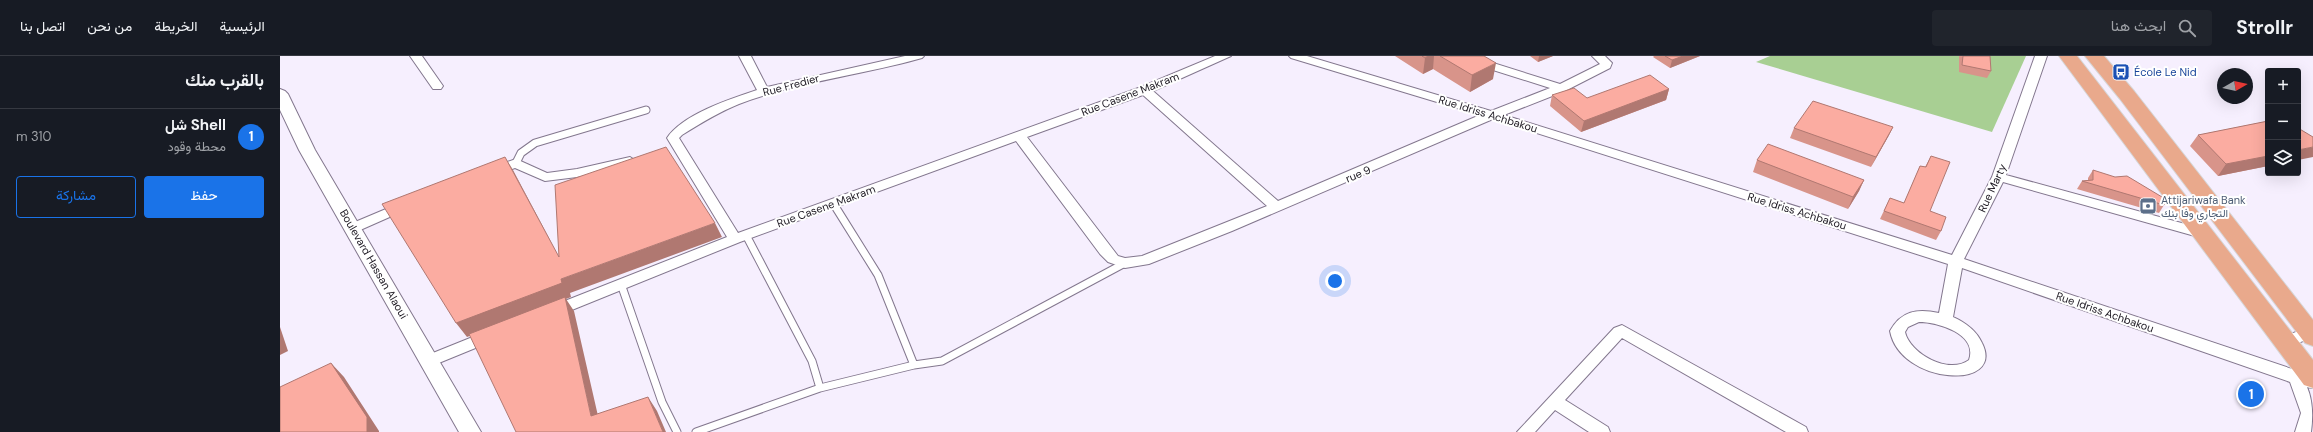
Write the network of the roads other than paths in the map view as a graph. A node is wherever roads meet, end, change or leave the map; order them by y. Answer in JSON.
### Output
{"nodes":[{"id":1,"x":416,"y":56,"type":"edge"},
{"id":2,"x":745,"y":56,"type":"edge"},
{"id":3,"x":918,"y":56,"type":"edge"},
{"id":4,"x":1225,"y":56,"type":"edge"},
{"id":5,"x":1295,"y":56,"type":"edge"},
{"id":6,"x":1459,"y":56,"type":"edge"},
{"id":7,"x":2041,"y":56,"type":"edge"},
{"id":8,"x":2068,"y":56,"type":"edge"},
{"id":9,"x":2094,"y":56,"type":"edge"},
{"id":10,"x":902,"y":58,"type":"edge"},
{"id":11,"x":1602,"y":59,"type":"edge"},
{"id":12,"x":436,"y":86,"type":"dead end"},
{"id":13,"x":1561,"y":88,"type":"junction"},
{"id":14,"x":1145,"y":90,"type":"junction"},
{"id":15,"x":764,"y":92,"type":"junction"},
{"id":16,"x":280,"y":94,"type":"edge"},
{"id":17,"x":646,"y":110,"type":"dead end"},
{"id":18,"x":1492,"y":115,"type":"junction"},
{"id":19,"x":1020,"y":136,"type":"junction"},
{"id":20,"x":676,"y":144,"type":"junction"},
{"id":21,"x":664,"y":152,"type":"edge"},
{"id":22,"x":643,"y":157,"type":"edge"},
{"id":23,"x":516,"y":163,"type":"junction"},
{"id":24,"x":480,"y":176,"type":"edge"},
{"id":25,"x":1998,"y":177,"type":"junction"},
{"id":26,"x":416,"y":201,"type":"edge"},
{"id":27,"x":833,"y":204,"type":"junction"},
{"id":28,"x":1277,"y":207,"type":"junction"},
{"id":29,"x":353,"y":228,"type":"junction"},
{"id":30,"x":2202,"y":233,"type":"junction"},
{"id":31,"x":741,"y":237,"type":"junction"},
{"id":32,"x":1956,"y":261,"type":"junction"},
{"id":33,"x":1125,"y":263,"type":"junction"},
{"id":34,"x":621,"y":284,"type":"junction"},
{"id":35,"x":540,"y":317,"type":"edge"},
{"id":36,"x":1946,"y":320,"type":"junction"},
{"id":37,"x":503,"y":331,"type":"edge"},
{"id":38,"x":2312,"y":333,"type":"edge"},
{"id":39,"x":2286,"y":342,"type":"junction"},
{"id":40,"x":429,"y":361,"type":"junction"},
{"id":41,"x":914,"y":365,"type":"junction"},
{"id":42,"x":2304,"y":378,"type":"edge"},
{"id":43,"x":2313,"y":382,"type":"edge"},
{"id":44,"x":820,"y":388,"type":"junction"},
{"id":45,"x":1555,"y":402,"type":"junction"},
{"id":46,"x":470,"y":432,"type":"edge"},
{"id":47,"x":677,"y":432,"type":"edge"},
{"id":48,"x":696,"y":432,"type":"edge"},
{"id":49,"x":1525,"y":432,"type":"edge"},
{"id":50,"x":1602,"y":432,"type":"edge"},
{"id":51,"x":1800,"y":432,"type":"edge"},
{"id":52,"x":2303,"y":432,"type":"edge"}],
"edges":[{"from":1,"to":12,"type":"street"},
{"from":2,"to":15,"type":"street"},
{"from":3,"to":10,"type":"street","name":"Rue Fredier"},
{"from":4,"to":14,"type":"street","name":"Rue Casene Makram"},
{"from":5,"to":18,"type":"street","name":"Rue Idriss Achbakou"},
{"from":6,"to":13,"type":"street"},
{"from":7,"to":25,"type":"street","name":"Rue Marty"},
{"from":8,"to":30,"type":"main road"},
{"from":9,"to":38,"type":"main road"},
{"from":10,"to":15,"type":"street","name":"Rue Fredier"},
{"from":11,"to":13,"type":"street","name":"rue 9"},
{"from":13,"to":18,"type":"street","name":"rue 9"},
{"from":14,"to":19,"type":"street","name":"Rue Casene Makram"},
{"from":14,"to":28,"type":"street"},
{"from":15,"to":20,"type":"street","name":"Rue Fredier"},
{"from":16,"to":29,"type":"street","name":"Boulevard Hassan Alaoui"},
{"from":17,"to":23,"type":"lane"},
{"from":18,"to":28,"type":"street","name":"rue 9"},
{"from":18,"to":32,"type":"street","name":"Rue Idriss Achbakou"},
{"from":19,"to":27,"type":"street","name":"Rue Casene Makram"},
{"from":19,"to":33,"type":"street"},
{"from":20,"to":21,"type":"street"},
{"from":20,"to":31,"type":"street"},
{"from":22,"to":23,"type":"street"},
{"from":23,"to":24,"type":"street"},
{"from":25,"to":30,"type":"street"},
{"from":25,"to":32,"type":"street","name":"Rue Marty"},
{"from":26,"to":29,"type":"street"},
{"from":27,"to":31,"type":"street","name":"Rue Casene Makram"},
{"from":27,"to":41,"type":"lane"},
{"from":28,"to":33,"type":"street","name":"rue 9"},
{"from":29,"to":40,"type":"street","name":"Boulevard Hassan Alaoui"},
{"from":30,"to":39,"type":"main road"},
{"from":31,"to":34,"type":"street","name":"Rue Casene Makram"},
{"from":31,"to":44,"type":"lane"},
{"from":32,"to":36,"type":"street","name":"Rue Marty"},
{"from":32,"to":42,"type":"street","name":"Rue Idriss Achbakou"},
{"from":33,"to":41,"type":"lane"},
{"from":34,"to":35,"type":"street","name":"Rue Casene Makram"},
{"from":34,"to":47,"type":"lane"},
{"from":36,"to":36,"type":"street"},
{"from":37,"to":40,"type":"street"},
{"from":38,"to":39,"type":"street"},
{"from":39,"to":42,"type":"main road"},
{"from":40,"to":46,"type":"street","name":"Boulevard Hassan Alaoui"},
{"from":41,"to":44,"type":"lane"},
{"from":42,"to":43,"type":"street","name":"Rue Idriss Achbakou"},
{"from":42,"to":52,"type":"street"},
{"from":44,"to":48,"type":"lane"},
{"from":45,"to":49,"type":"street"},
{"from":45,"to":50,"type":"street"},
{"from":45,"to":51,"type":"street"}]}
